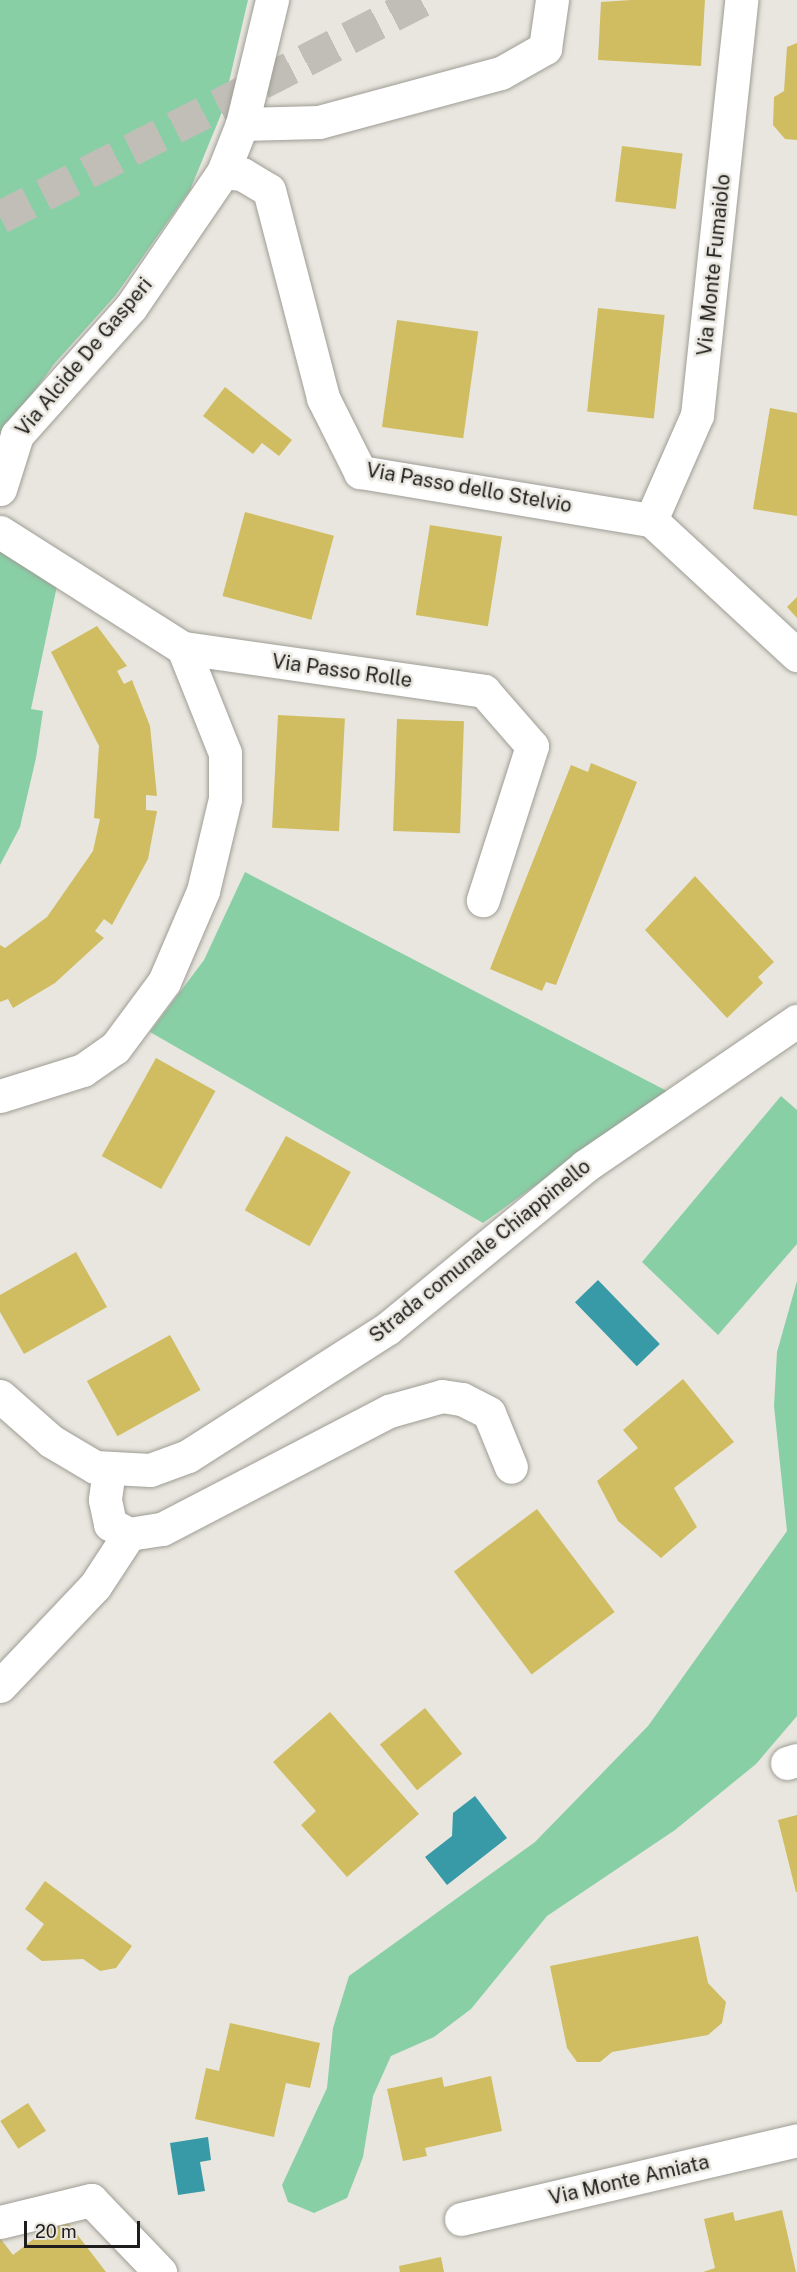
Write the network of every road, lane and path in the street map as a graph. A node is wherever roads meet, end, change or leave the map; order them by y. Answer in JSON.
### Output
{"nodes":[{"id":1,"x":272,"y":0,"type":"edge"},
{"id":2,"x":552,"y":0,"type":"edge"},
{"id":3,"x":741,"y":0,"type":"edge"},
{"id":4,"x":242,"y":124,"type":"junction"},
{"id":5,"x":224,"y":172,"type":"junction"},
{"id":6,"x":0,"y":489,"type":"edge"},
{"id":7,"x":651,"y":520,"type":"junction"},
{"id":8,"x":0,"y":532,"type":"edge"},
{"id":9,"x":183,"y":648,"type":"junction"},
{"id":10,"x":797,"y":656,"type":"edge"},
{"id":11,"x":483,"y":900,"type":"dead end"},
{"id":12,"x":797,"y":1021,"type":"edge"},
{"id":13,"x":0,"y":1096,"type":"edge"},
{"id":14,"x":0,"y":1396,"type":"edge"},
{"id":15,"x":511,"y":1467,"type":"dead end"},
{"id":16,"x":109,"y":1470,"type":"junction"},
{"id":17,"x":129,"y":1534,"type":"junction"},
{"id":18,"x":0,"y":1686,"type":"edge"},
{"id":19,"x":797,"y":2140,"type":"edge"},
{"id":20,"x":460,"y":2219,"type":"dead end"},
{"id":21,"x":0,"y":2222,"type":"edge"},
{"id":22,"x":160,"y":2272,"type":"edge"}],
"edges":[{"from":1,"to":4,"type":"street","name":"Via Alcide De Gasperi"},
{"from":2,"to":4,"type":"street"},
{"from":3,"to":7,"type":"street","name":"Via Monte Fumaiolo"},
{"from":4,"to":5,"type":"street","name":"Via Alcide De Gasperi"},
{"from":5,"to":6,"type":"street","name":"Via Alcide De Gasperi"},
{"from":5,"to":7,"type":"street","name":"Via Passo dello Stelvio"},
{"from":7,"to":10,"type":"street"},
{"from":8,"to":9,"type":"street","name":"Via Passo Rolle"},
{"from":9,"to":11,"type":"street","name":"Via Passo Rolle"},
{"from":9,"to":13,"type":"street"},
{"from":12,"to":16,"type":"street","name":"Strada comunale Chiappinello"},
{"from":14,"to":16,"type":"street","name":"Strada comunale Chiappinello"},
{"from":15,"to":17,"type":"street"},
{"from":16,"to":17,"type":"street"},
{"from":17,"to":18,"type":"street"},
{"from":19,"to":20,"type":"street","name":"Via Monte Amiata"},
{"from":21,"to":22,"type":"street"}]}
